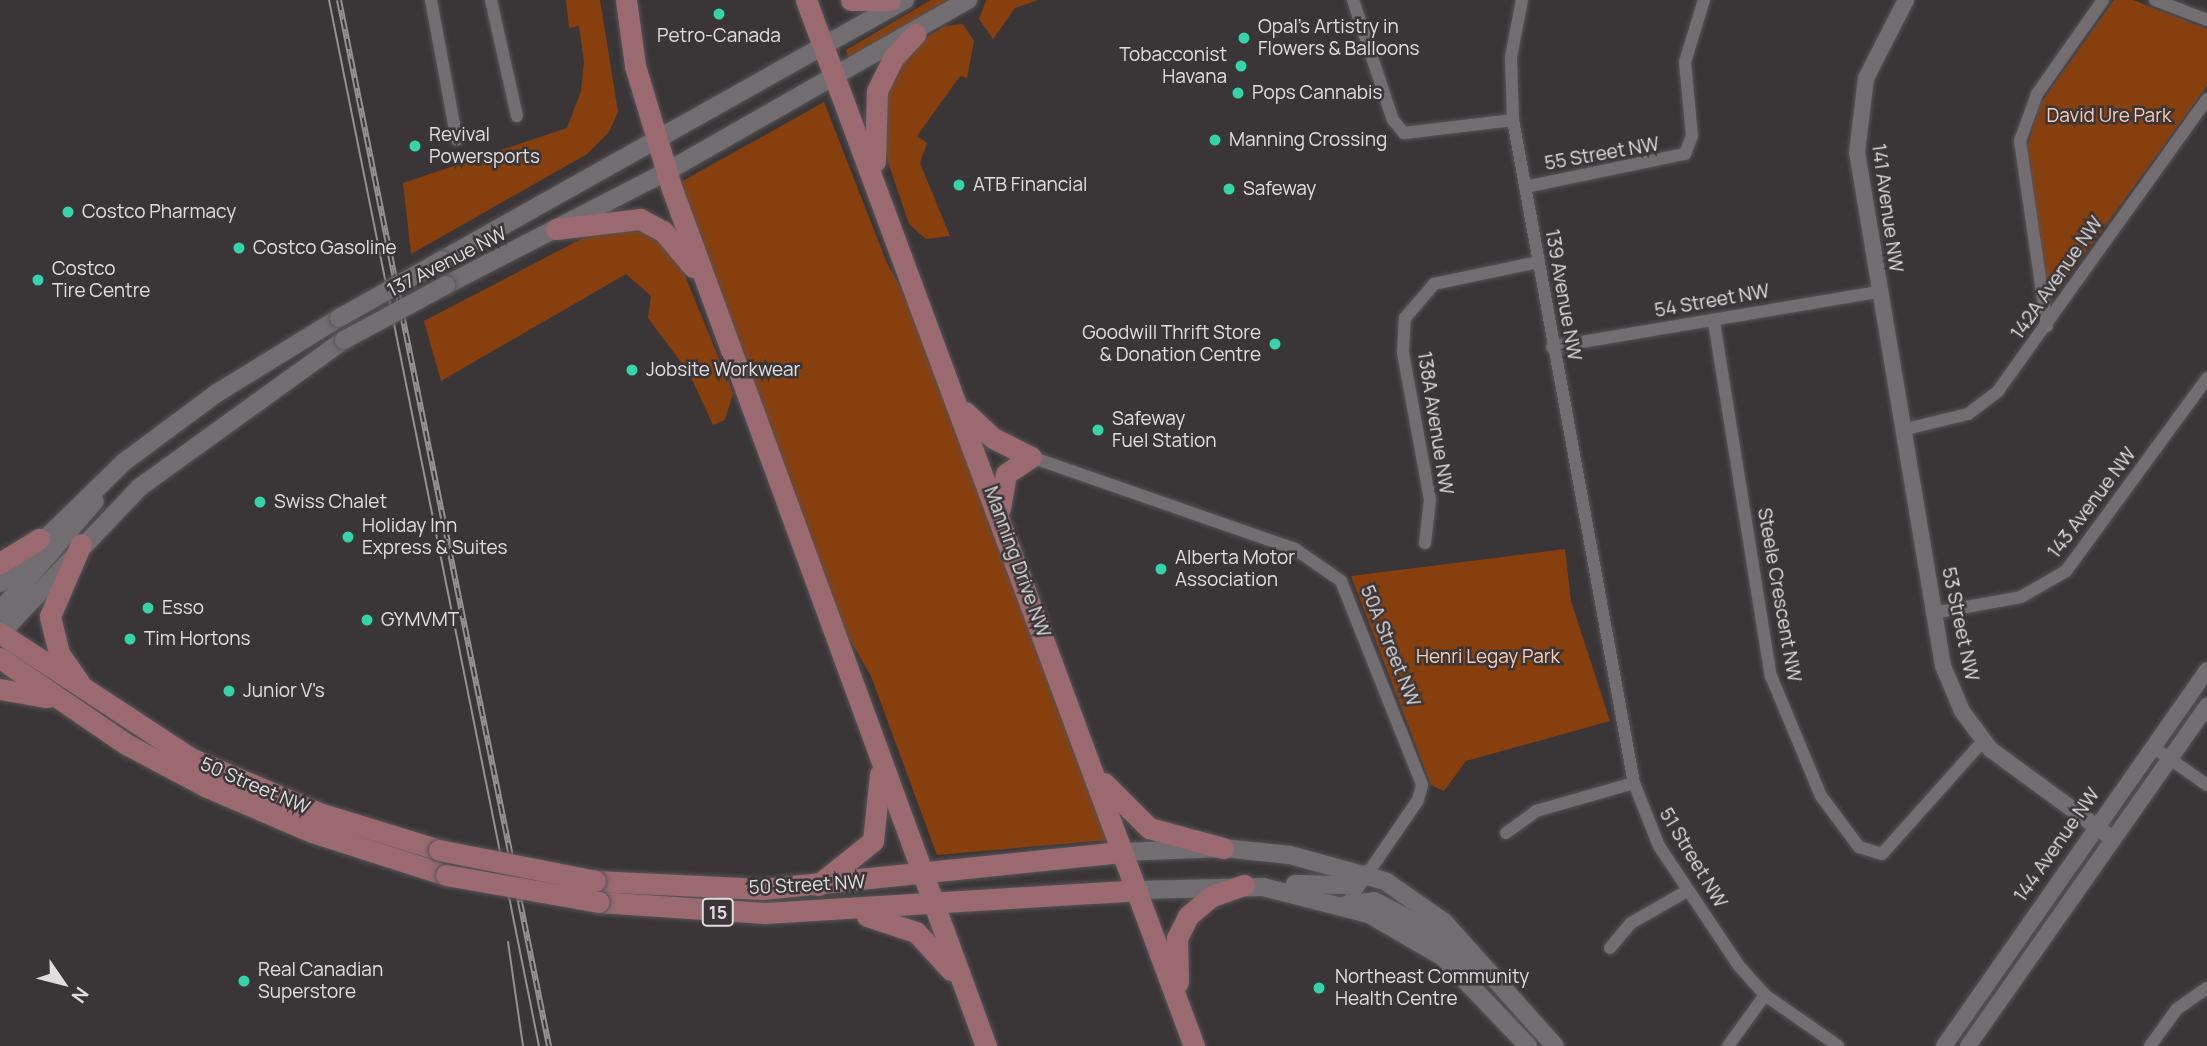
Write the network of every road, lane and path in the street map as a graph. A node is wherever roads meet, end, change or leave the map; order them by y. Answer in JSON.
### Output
{"nodes":[{"id":1,"x":430,"y":0,"type":"edge"},
{"id":2,"x":491,"y":0,"type":"edge"},
{"id":3,"x":626,"y":0,"type":"edge"},
{"id":4,"x":806,"y":0,"type":"edge"},
{"id":5,"x":851,"y":0,"type":"edge"},
{"id":6,"x":890,"y":0,"type":"edge"},
{"id":7,"x":905,"y":0,"type":"edge"},
{"id":8,"x":968,"y":0,"type":"edge"},
{"id":9,"x":1353,"y":0,"type":"edge"},
{"id":10,"x":1522,"y":0,"type":"edge"},
{"id":11,"x":1704,"y":0,"type":"edge"},
{"id":12,"x":1906,"y":0,"type":"edge"},
{"id":13,"x":2104,"y":0,"type":"edge"},
{"id":14,"x":2155,"y":0,"type":"edge"},
{"id":15,"x":2207,"y":20,"type":"edge"},
{"id":16,"x":915,"y":34,"type":"junction"},
{"id":17,"x":824,"y":47,"type":"junction"},
{"id":18,"x":836,"y":79,"type":"junction"},
{"id":19,"x":2207,"y":99,"type":"edge"},
{"id":20,"x":517,"y":116,"type":"dead end"},
{"id":21,"x":1513,"y":120,"type":"junction"},
{"id":22,"x":656,"y":139,"type":"junction"},
{"id":23,"x":457,"y":140,"type":"dead end"},
{"id":24,"x":666,"y":172,"type":"junction"},
{"id":25,"x":1525,"y":187,"type":"junction"},
{"id":26,"x":880,"y":194,"type":"junction"},
{"id":27,"x":556,"y":229,"type":"junction"},
{"id":28,"x":1538,"y":262,"type":"junction"},
{"id":29,"x":705,"y":282,"type":"junction"},
{"id":30,"x":1878,"y":292,"type":"junction"},
{"id":31,"x":1714,"y":322,"type":"junction"},
{"id":32,"x":2047,"y":326,"type":"junction"},
{"id":33,"x":1552,"y":347,"type":"junction"},
{"id":34,"x":2207,"y":378,"type":"edge"},
{"id":35,"x":961,"y":409,"type":"junction"},
{"id":36,"x":1902,"y":430,"type":"junction"},
{"id":37,"x":1031,"y":457,"type":"junction"},
{"id":38,"x":124,"y":462,"type":"junction"},
{"id":39,"x":999,"y":513,"type":"junction"},
{"id":40,"x":38,"y":540,"type":"junction"},
{"id":41,"x":1425,"y":543,"type":"dead end"},
{"id":42,"x":81,"y":544,"type":"junction"},
{"id":43,"x":0,"y":563,"type":"edge"},
{"id":44,"x":0,"y":583,"type":"edge"},
{"id":45,"x":1594,"y":595,"type":"joint"},
{"id":46,"x":0,"y":611,"type":"edge"},
{"id":47,"x":1933,"y":613,"type":"junction"},
{"id":48,"x":0,"y":633,"type":"edge"},
{"id":49,"x":0,"y":658,"type":"edge"},
{"id":50,"x":2207,"y":670,"type":"edge"},
{"id":51,"x":0,"y":689,"type":"edge"},
{"id":52,"x":94,"y":700,"type":"junction"},
{"id":53,"x":62,"y":702,"type":"junction"},
{"id":54,"x":2207,"y":706,"type":"edge"},
{"id":55,"x":1983,"y":741,"type":"junction"},
{"id":56,"x":2152,"y":747,"type":"junction"},
{"id":57,"x":880,"y":758,"type":"junction"},
{"id":58,"x":2170,"y":759,"type":"junction"},
{"id":59,"x":1092,"y":766,"type":"junction"},
{"id":60,"x":1634,"y":783,"type":"junction"},
{"id":61,"x":2207,"y":785,"type":"edge"},
{"id":62,"x":2096,"y":827,"type":"junction"},
{"id":63,"x":1506,"y":833,"type":"dead end"},
{"id":64,"x":2113,"y":839,"type":"junction"},
{"id":65,"x":1223,"y":848,"type":"junction"},
{"id":66,"x":1123,"y":852,"type":"junction"},
{"id":67,"x":1367,"y":874,"type":"junction"},
{"id":68,"x":924,"y":877,"type":"junction"},
{"id":69,"x":816,"y":886,"type":"junction"},
{"id":70,"x":1248,"y":886,"type":"junction"},
{"id":71,"x":1137,"y":890,"type":"junction"},
{"id":72,"x":1687,"y":891,"type":"junction"},
{"id":73,"x":934,"y":905,"type":"junction"},
{"id":74,"x":1346,"y":905,"type":"junction"},
{"id":75,"x":837,"y":911,"type":"junction"},
{"id":76,"x":1610,"y":948,"type":"dead end"},
{"id":77,"x":1502,"y":981,"type":"junction"},
{"id":78,"x":2207,"y":988,"type":"edge"},
{"id":79,"x":967,"y":995,"type":"junction"},
{"id":80,"x":1765,"y":995,"type":"junction"},
{"id":81,"x":1179,"y":1005,"type":"junction"},
{"id":82,"x":986,"y":1046,"type":"edge"},
{"id":83,"x":1194,"y":1046,"type":"edge"},
{"id":84,"x":1528,"y":1046,"type":"edge"},
{"id":85,"x":1555,"y":1046,"type":"edge"},
{"id":86,"x":1727,"y":1046,"type":"edge"},
{"id":87,"x":1838,"y":1046,"type":"edge"},
{"id":88,"x":1944,"y":1046,"type":"edge"},
{"id":89,"x":1968,"y":1046,"type":"edge"},
{"id":90,"x":2150,"y":1046,"type":"edge"}],
"edges":[{"from":1,"to":23,"type":"street"},
{"from":2,"to":20,"type":"street"},
{"from":3,"to":22,"type":"main road"},
{"from":4,"to":17,"type":"main road","name":"Manning Drive NW"},
{"from":5,"to":6,"type":"main road"},
{"from":7,"to":17,"type":"main road","name":"137 Avenue NW"},
{"from":8,"to":16,"type":"main road","name":"137 Avenue NW"},
{"from":9,"to":21,"type":"street"},
{"from":10,"to":21,"type":"street","name":"139 Avenue NW"},
{"from":11,"to":25,"type":"street","name":"55 Street NW"},
{"from":12,"to":30,"type":"street","name":"141 Avenue NW"},
{"from":13,"to":32,"type":"street"},
{"from":14,"to":15,"type":"street"},
{"from":16,"to":18,"type":"main road","name":"137 Avenue NW"},
{"from":16,"to":26,"type":"main road"},
{"from":17,"to":18,"type":"main road","name":"Manning Drive NW"},
{"from":17,"to":22,"type":"main road","name":"137 Avenue NW"},
{"from":18,"to":24,"type":"main road","name":"137 Avenue NW"},
{"from":18,"to":26,"type":"main road","name":"Manning Drive NW"},
{"from":19,"to":32,"type":"street","name":"142A Avenue NW"},
{"from":21,"to":25,"type":"street","name":"139 Avenue NW"},
{"from":22,"to":24,"type":"main road"},
{"from":22,"to":38,"type":"main road","name":"137 Avenue NW","bridge":true},
{"from":24,"to":27,"type":"main road","name":"137 Avenue NW"},
{"from":24,"to":29,"type":"main road"},
{"from":25,"to":28,"type":"street","name":"139 Avenue NW"},
{"from":26,"to":35,"type":"main road","name":"Manning Drive NW"},
{"from":27,"to":29,"type":"main road"},
{"from":27,"to":42,"type":"main road","name":"137 Avenue NW","bridge":true},
{"from":28,"to":33,"type":"street","name":"139 Avenue NW"},
{"from":28,"to":41,"type":"street","name":"138A Avenue NW"},
{"from":29,"to":57,"type":"main road"},
{"from":30,"to":31,"type":"street","name":"54 Street NW"},
{"from":30,"to":36,"type":"street","name":"141 Avenue NW"},
{"from":31,"to":33,"type":"street","name":"54 Street NW"},
{"from":31,"to":55,"type":"street","name":"Steele Crescent NW"},
{"from":32,"to":36,"type":"street","name":"142A Avenue NW"},
{"from":33,"to":45,"type":"street","name":"139 Avenue NW"},
{"from":34,"to":47,"type":"street","name":"143 Avenue NW"},
{"from":35,"to":37,"type":"main road"},
{"from":35,"to":39,"type":"main road","name":"Manning Drive NW"},
{"from":36,"to":47,"type":"street","name":"53 Street NW"},
{"from":37,"to":39,"type":"main road"},
{"from":37,"to":67,"type":"street","name":"50A Street NW"},
{"from":38,"to":40,"type":"main road","name":"137 Avenue NW"},
{"from":38,"to":46,"type":"main road"},
{"from":39,"to":59,"type":"main road","name":"Manning Drive NW"},
{"from":40,"to":43,"type":"main road"},
{"from":40,"to":44,"type":"main road","name":"137 Avenue NW"},
{"from":42,"to":48,"type":"main road","name":"137 Avenue NW"},
{"from":42,"to":52,"type":"main road"},
{"from":45,"to":60,"type":"street","name":"51 Street NW"},
{"from":47,"to":55,"type":"street","name":"53 Street NW"},
{"from":48,"to":52,"type":"main road","name":"50 Street NW"},
{"from":49,"to":53,"type":"main road","name":"50 Street NW"},
{"from":50,"to":56,"type":"street","name":"144 Avenue NW"},
{"from":51,"to":53,"type":"main road"},
{"from":52,"to":69,"type":"main road","name":"50 Street NW","number":"15","bridge":true},
{"from":53,"to":75,"type":"main road","name":"50 Street NW","number":"15","bridge":true},
{"from":54,"to":58,"type":"street"},
{"from":55,"to":62,"type":"street","name":"53 Street NW"},
{"from":56,"to":58,"type":"street"},
{"from":56,"to":62,"type":"street","name":"144 Avenue NW"},
{"from":57,"to":68,"type":"main road"},
{"from":57,"to":69,"type":"main road"},
{"from":58,"to":61,"type":"street"},
{"from":58,"to":64,"type":"street"},
{"from":59,"to":65,"type":"main road"},
{"from":59,"to":66,"type":"main road","name":"Manning Drive NW"},
{"from":60,"to":63,"type":"street"},
{"from":60,"to":72,"type":"street","name":"51 Street NW"},
{"from":62,"to":64,"type":"street","name":"53 Street NW"},
{"from":62,"to":88,"type":"street","name":"144 Avenue NW"},
{"from":64,"to":89,"type":"street"},
{"from":65,"to":66,"type":"main road","name":"50 Street NW"},
{"from":65,"to":67,"type":"main road","name":"50 Street NW"},
{"from":66,"to":68,"type":"main road","name":"50 Street NW"},
{"from":66,"to":71,"type":"main road","name":"Manning Drive NW"},
{"from":67,"to":70,"type":"main road"},
{"from":67,"to":74,"type":"street"},
{"from":67,"to":77,"type":"main road","name":"50 Street NW"},
{"from":68,"to":69,"type":"main road","name":"50 Street NW"},
{"from":68,"to":73,"type":"main road"},
{"from":70,"to":71,"type":"main road","name":"50 Street NW"},
{"from":70,"to":74,"type":"main road","name":"50 Street NW"},
{"from":70,"to":81,"type":"main road"},
{"from":71,"to":73,"type":"main road","name":"50 Street NW"},
{"from":71,"to":81,"type":"main road","name":"Manning Drive NW"},
{"from":72,"to":76,"type":"street"},
{"from":72,"to":80,"type":"street","name":"51 Street NW"},
{"from":73,"to":75,"type":"main road","name":"50 Street NW"},
{"from":73,"to":79,"type":"main road"},
{"from":74,"to":77,"type":"main road"},
{"from":74,"to":84,"type":"main road","name":"50 Street NW"},
{"from":75,"to":79,"type":"main road"},
{"from":77,"to":85,"type":"main road","name":"50 Street NW"},
{"from":78,"to":90,"type":"street"},
{"from":79,"to":82,"type":"main road"},
{"from":80,"to":86,"type":"street"},
{"from":80,"to":87,"type":"street","name":"51 Street NW"},
{"from":81,"to":83,"type":"main road","name":"Manning Drive NW"}]}
